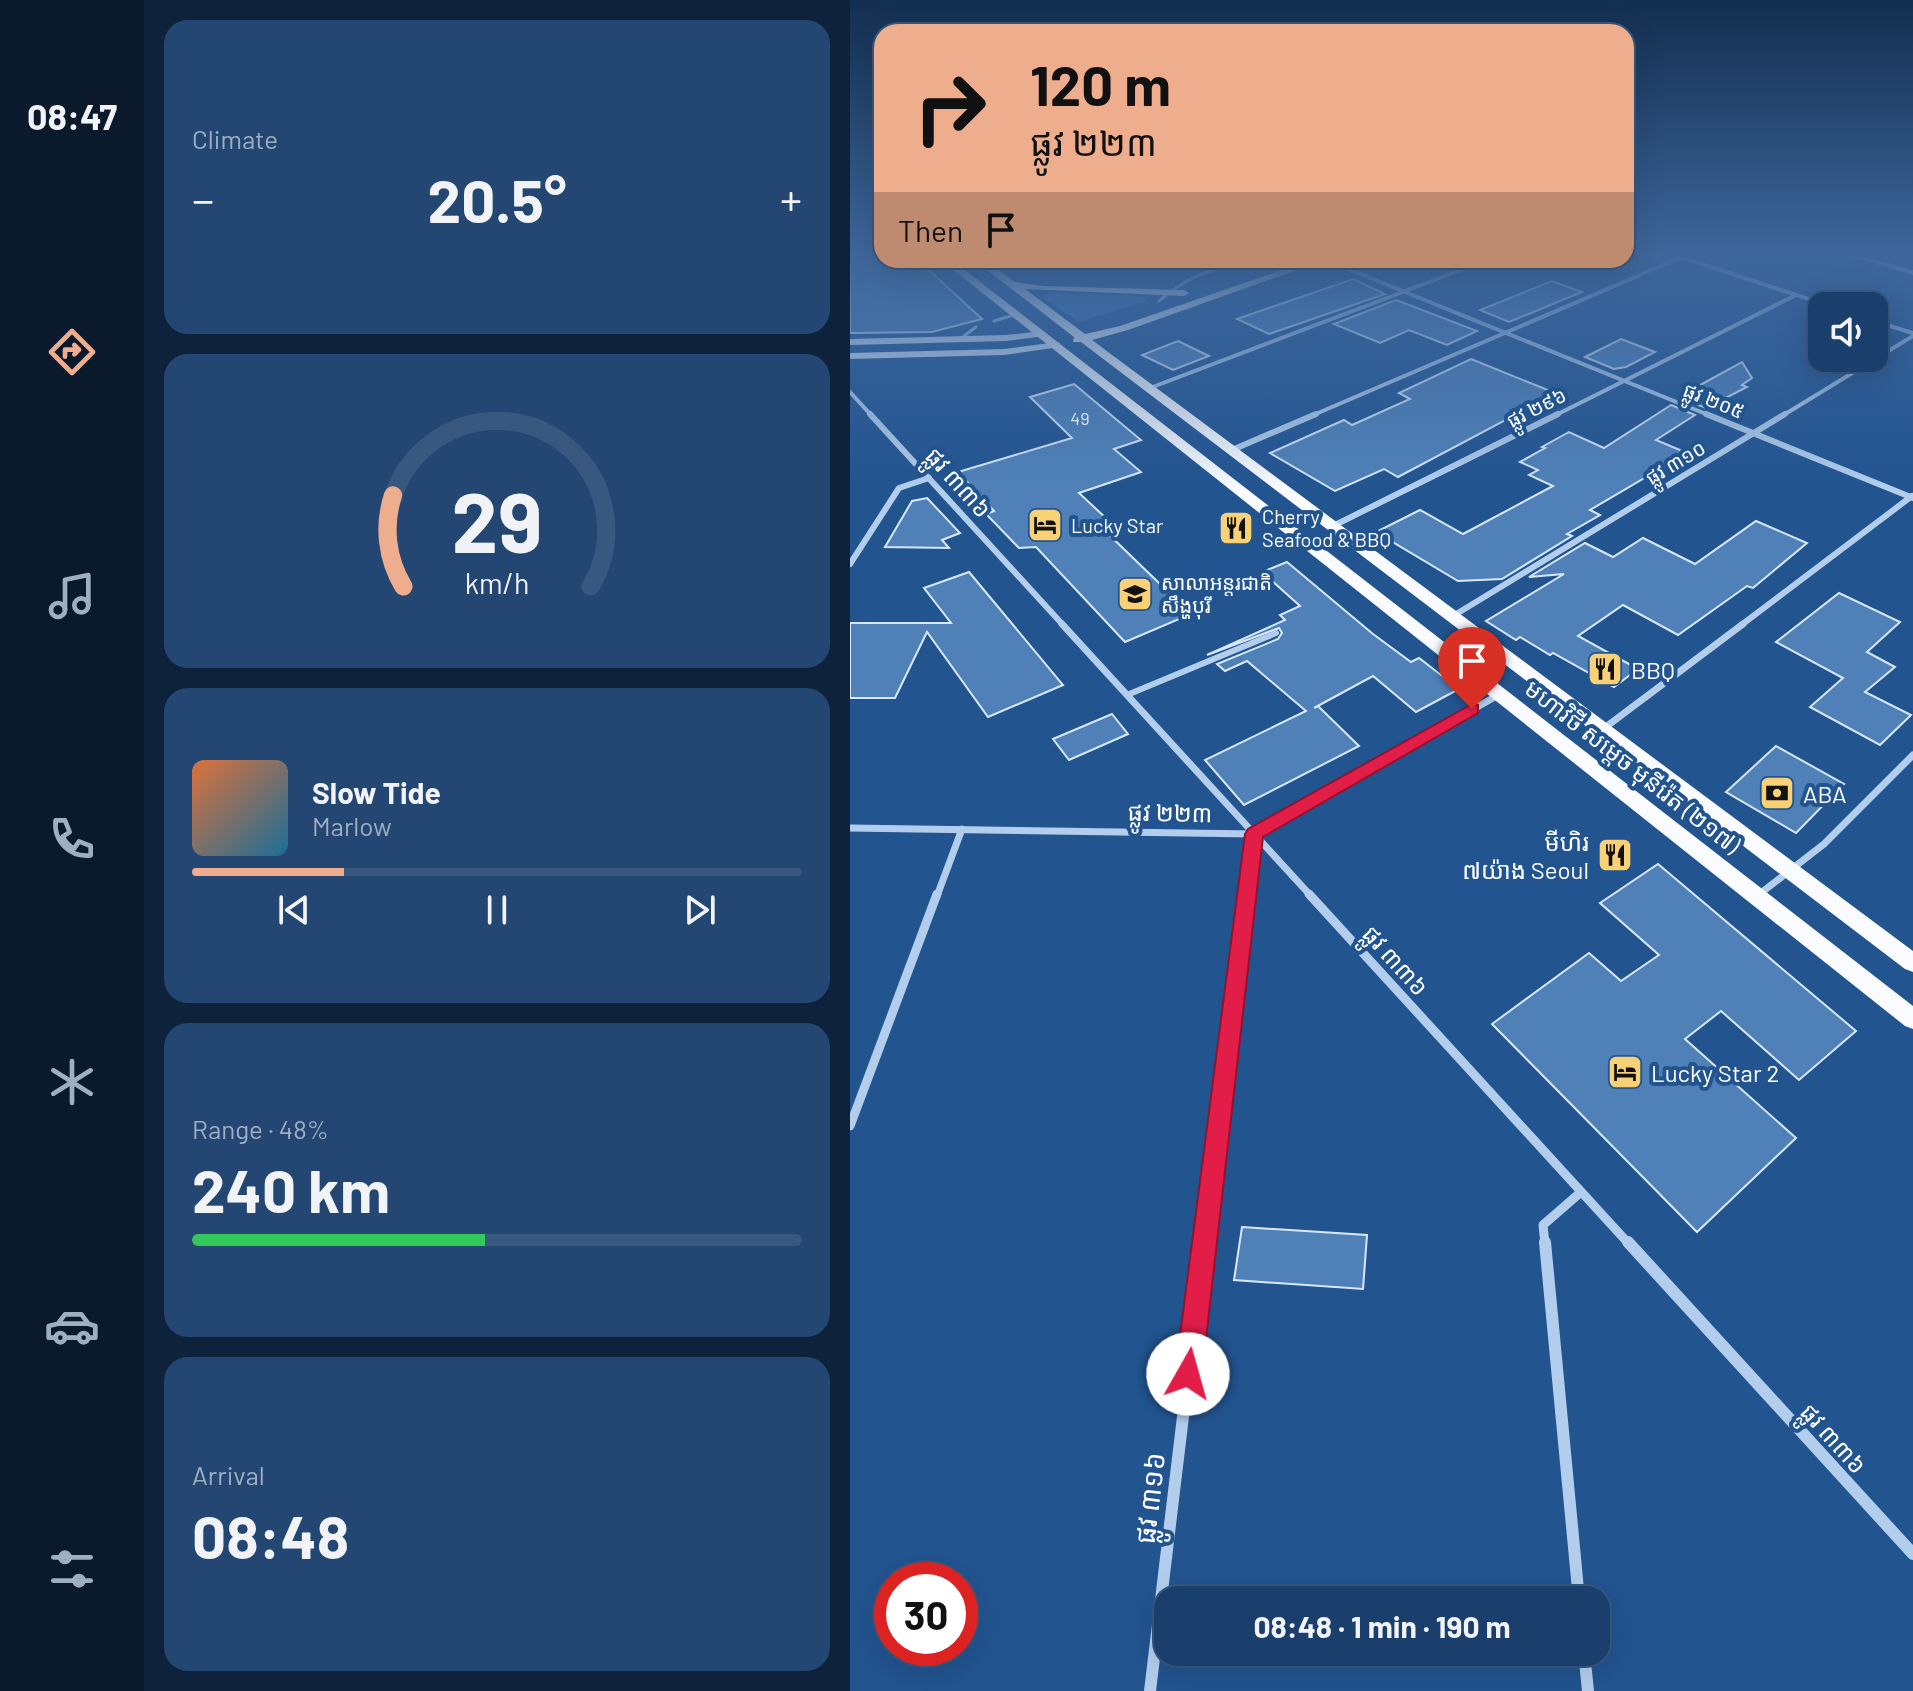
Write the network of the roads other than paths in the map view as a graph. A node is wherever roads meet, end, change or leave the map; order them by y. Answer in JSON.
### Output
{"nodes":[{"id":1,"x":971,"y":331,"type":"edge"},
{"id":2,"x":1038,"y":331,"type":"edge"},
{"id":3,"x":1057,"y":331,"type":"edge"},
{"id":4,"x":1075,"y":331,"type":"edge"},
{"id":5,"x":1109,"y":331,"type":"edge"},
{"id":6,"x":1299,"y":331,"type":"edge"},
{"id":7,"x":1501,"y":331,"type":"edge"},
{"id":8,"x":1511,"y":331,"type":"edge"},
{"id":9,"x":1724,"y":331,"type":"edge"},
{"id":10,"x":1506,"y":333,"type":"junction"},
{"id":11,"x":1042,"y":334,"type":"junction"},
{"id":12,"x":1913,"y":335,"type":"edge"},
{"id":13,"x":960,"y":339,"type":"junction"},
{"id":14,"x":1085,"y":339,"type":"junction"},
{"id":15,"x":850,"y":342,"type":"edge"},
{"id":16,"x":1057,"y":345,"type":"junction"},
{"id":17,"x":850,"y":356,"type":"edge"},
{"id":18,"x":1624,"y":381,"type":"junction"},
{"id":19,"x":1150,"y":388,"type":"junction"},
{"id":20,"x":851,"y":394,"type":"edge"},
{"id":21,"x":1754,"y":433,"type":"junction"},
{"id":22,"x":1232,"y":450,"type":"junction"},
{"id":23,"x":929,"y":478,"type":"junction"},
{"id":24,"x":1912,"y":497,"type":"edge"},
{"id":25,"x":1333,"y":526,"type":"junction"},
{"id":26,"x":850,"y":564,"type":"edge"},
{"id":27,"x":1453,"y":616,"type":"junction"},
{"id":28,"x":1276,"y":633,"type":"dead end"},
{"id":29,"x":1500,"y":694,"type":"junction"},
{"id":30,"x":1127,"y":695,"type":"junction"},
{"id":31,"x":1603,"y":729,"type":"junction"},
{"id":32,"x":1913,"y":755,"type":"edge"},
{"id":33,"x":850,"y":828,"type":"edge"},
{"id":34,"x":962,"y":829,"type":"junction"},
{"id":35,"x":1254,"y":834,"type":"junction"},
{"id":36,"x":1790,"y":870,"type":"junction"},
{"id":37,"x":1757,"y":896,"type":"junction"},
{"id":38,"x":1913,"y":963,"type":"edge"},
{"id":39,"x":1913,"y":1019,"type":"edge"},
{"id":40,"x":850,"y":1126,"type":"edge"},
{"id":41,"x":1581,"y":1192,"type":"junction"},
{"id":42,"x":1913,"y":1554,"type":"edge"},
{"id":43,"x":1578,"y":1586,"type":"edge"},
{"id":44,"x":1585,"y":1666,"type":"edge"},
{"id":45,"x":1150,"y":1691,"type":"edge"},
{"id":46,"x":1588,"y":1691,"type":"edge"}],
"edges":[{"from":1,"to":13,"type":"lane"},
{"from":2,"to":11,"type":"main road","name":"មហាវិថី សម្តេច មុនីរ៉េត (២១៧)"},
{"from":3,"to":11,"type":"main road"},
{"from":4,"to":14,"type":"main road","name":"មហាវិថី សម្តេច មុនីរ៉េត (២១៧)"},
{"from":5,"to":14,"type":"main road"},
{"from":6,"to":19,"type":"street"},
{"from":7,"to":10,"type":"street","name":"ផ្លូវ ២០៥"},
{"from":8,"to":10,"type":"street"},
{"from":9,"to":18,"type":"street","name":"ផ្លូវ ២៩៦"},
{"from":10,"to":18,"type":"street","name":"ផ្លូវ ២០៥"},
{"from":10,"to":22,"type":"street"},
{"from":11,"to":13,"type":"main road"},
{"from":11,"to":16,"type":"main road","name":"មហាវិថី សម្តេច មុនីរ៉េត (២១៧)"},
{"from":12,"to":21,"type":"street","name":"ផ្លូវ ៣១០"},
{"from":13,"to":15,"type":"main road"},
{"from":14,"to":16,"type":"main road"},
{"from":14,"to":19,"type":"main road","name":"មហាវិថី សម្តេច មុនីរ៉េត (២១៧)"},
{"from":16,"to":17,"type":"main road"},
{"from":16,"to":29,"type":"main road","name":"មហាវិថី សម្តេច មុនីរ៉េត (២១៧)"},
{"from":18,"to":21,"type":"street","name":"ផ្លូវ ២០៥"},
{"from":18,"to":25,"type":"street","name":"ផ្លូវ ២៩៦"},
{"from":19,"to":22,"type":"main road","name":"មហាវិថី សម្តេច មុនីរ៉េត (២១៧)"},
{"from":20,"to":23,"type":"street","name":"ផ្លូវ ៣៣៦"},
{"from":21,"to":24,"type":"street","name":"ផ្លូវ ២០៥"},
{"from":21,"to":27,"type":"street","name":"ផ្លូវ ៣១០"},
{"from":22,"to":25,"type":"main road","name":"មហាវិថី សម្តេច មុនីរ៉េត (២១៧)"},
{"from":23,"to":26,"type":"street"},
{"from":23,"to":30,"type":"street","name":"ផ្លូវ ៣៣៦"},
{"from":24,"to":31,"type":"street"},
{"from":25,"to":27,"type":"main road","name":"មហាវិថី សម្តេច មុនីរ៉េត (២១៧)"},
{"from":27,"to":31,"type":"main road","name":"មហាវិថី សម្តេច មុនីរ៉េត (២១៧)"},
{"from":28,"to":30,"type":"lane"},
{"from":29,"to":35,"type":"street"},
{"from":29,"to":37,"type":"main road","name":"មហាវិថី សម្តេច មុនីរ៉េត (២១៧)"},
{"from":30,"to":35,"type":"street","name":"ផ្លូវ ៣៣៦"},
{"from":31,"to":36,"type":"main road","name":"មហាវិថី សម្តេច មុនីរ៉េត (២១៧)"},
{"from":32,"to":36,"type":"street"},
{"from":33,"to":34,"type":"street","name":"ផ្លូវ ២២៣"},
{"from":34,"to":35,"type":"street","name":"ផ្លូវ ២២៣"},
{"from":34,"to":40,"type":"street"},
{"from":35,"to":41,"type":"street","name":"ផ្លូវ ៣៣៦"},
{"from":35,"to":45,"type":"street","name":"ផ្លូវ ៣១៦"},
{"from":36,"to":37,"type":"street"},
{"from":36,"to":38,"type":"main road","name":"មហាវិថី សម្តេច មុនីរ៉េត (២១៧)"},
{"from":37,"to":39,"type":"main road","name":"មហាវិថី សម្តេច មុនីរ៉េត (២១៧)"},
{"from":41,"to":42,"type":"street","name":"ផ្លូវ ៣៣៦"},
{"from":41,"to":43,"type":"street"},
{"from":44,"to":46,"type":"street"}]}
